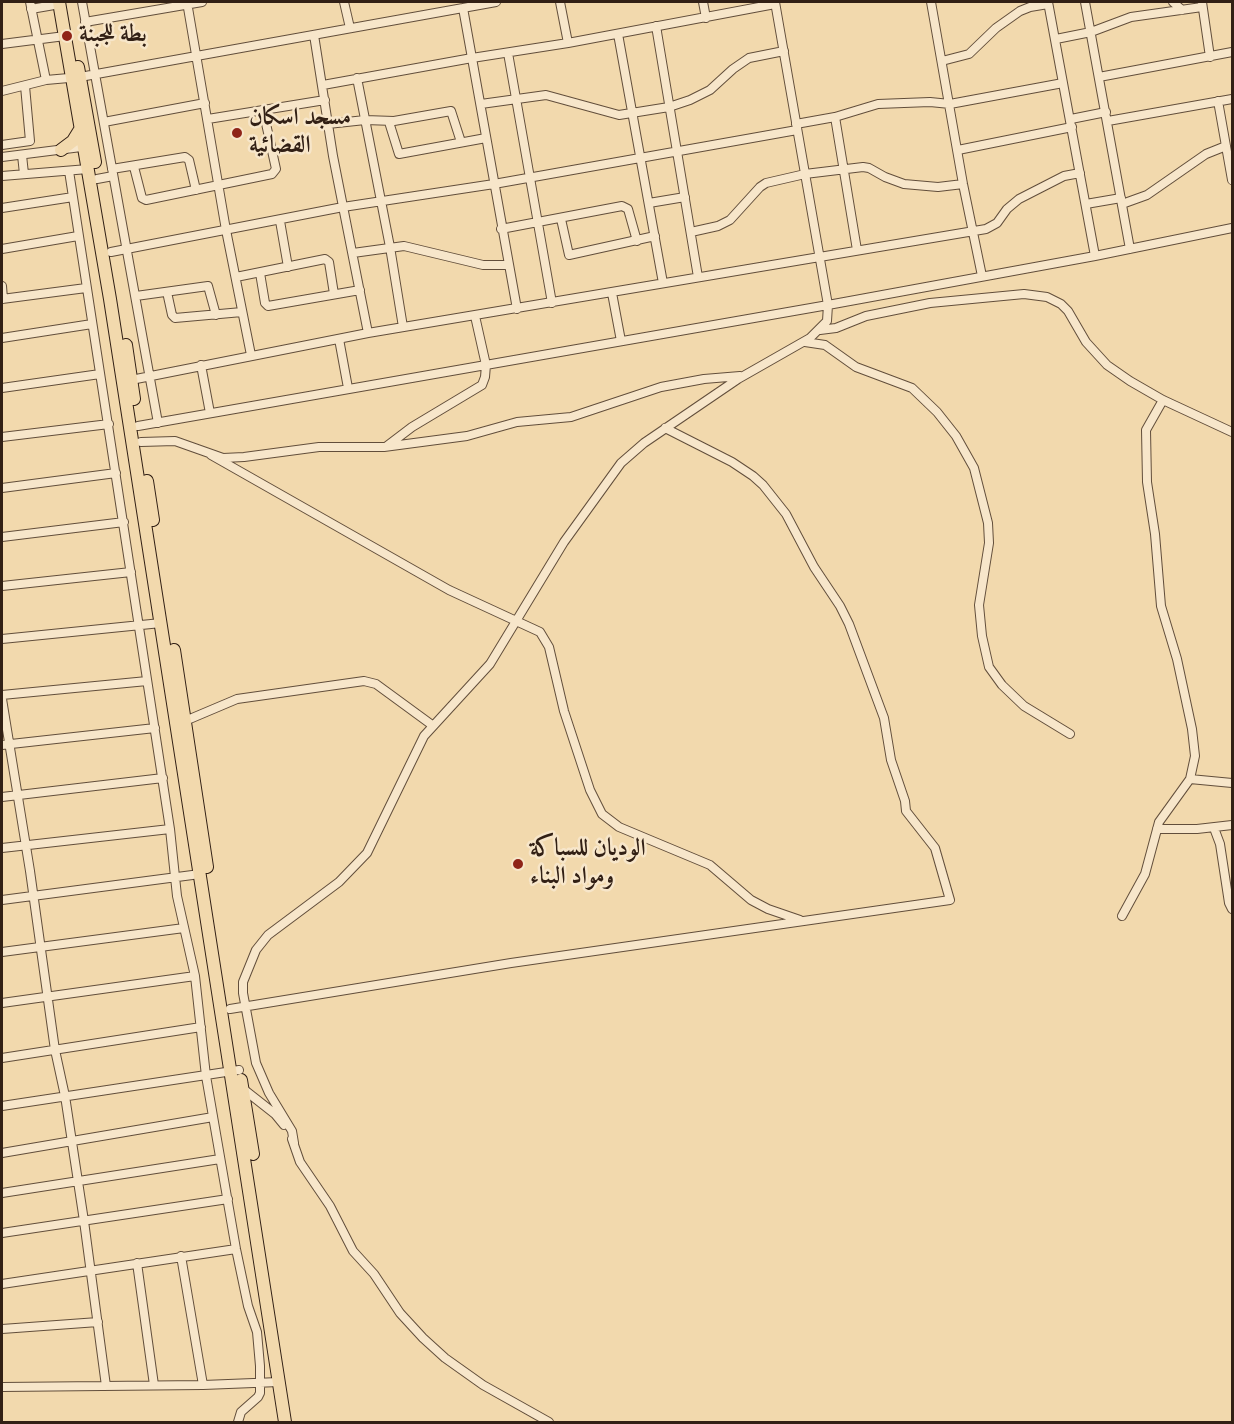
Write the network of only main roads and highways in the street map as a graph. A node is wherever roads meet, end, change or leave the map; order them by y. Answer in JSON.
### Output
{"nodes":[{"id":1,"x":62,"y":2,"type":"edge"},
{"id":2,"x":76,"y":78,"type":"junction"},
{"id":3,"x":81,"y":128,"type":"junction"},
{"id":4,"x":88,"y":146,"type":"junction"},
{"id":5,"x":88,"y":167,"type":"junction"},
{"id":6,"x":235,"y":1071,"type":"junction"},
{"id":7,"x":285,"y":1422,"type":"edge"},
{"id":8,"x":294,"y":1422,"type":"edge"}],
"edges":[{"from":1,"to":2,"type":"highway"},
{"from":1,"to":2,"type":"highway"},
{"from":2,"to":3,"type":"highway"},
{"from":2,"to":4,"type":"highway"},
{"from":3,"to":4,"type":"highway"},
{"from":3,"to":5,"type":"highway"},
{"from":4,"to":5,"type":"highway"},
{"from":4,"to":6,"type":"highway"},
{"from":5,"to":6,"type":"highway"},
{"from":6,"to":7,"type":"highway"},
{"from":6,"to":8,"type":"highway"}]}
